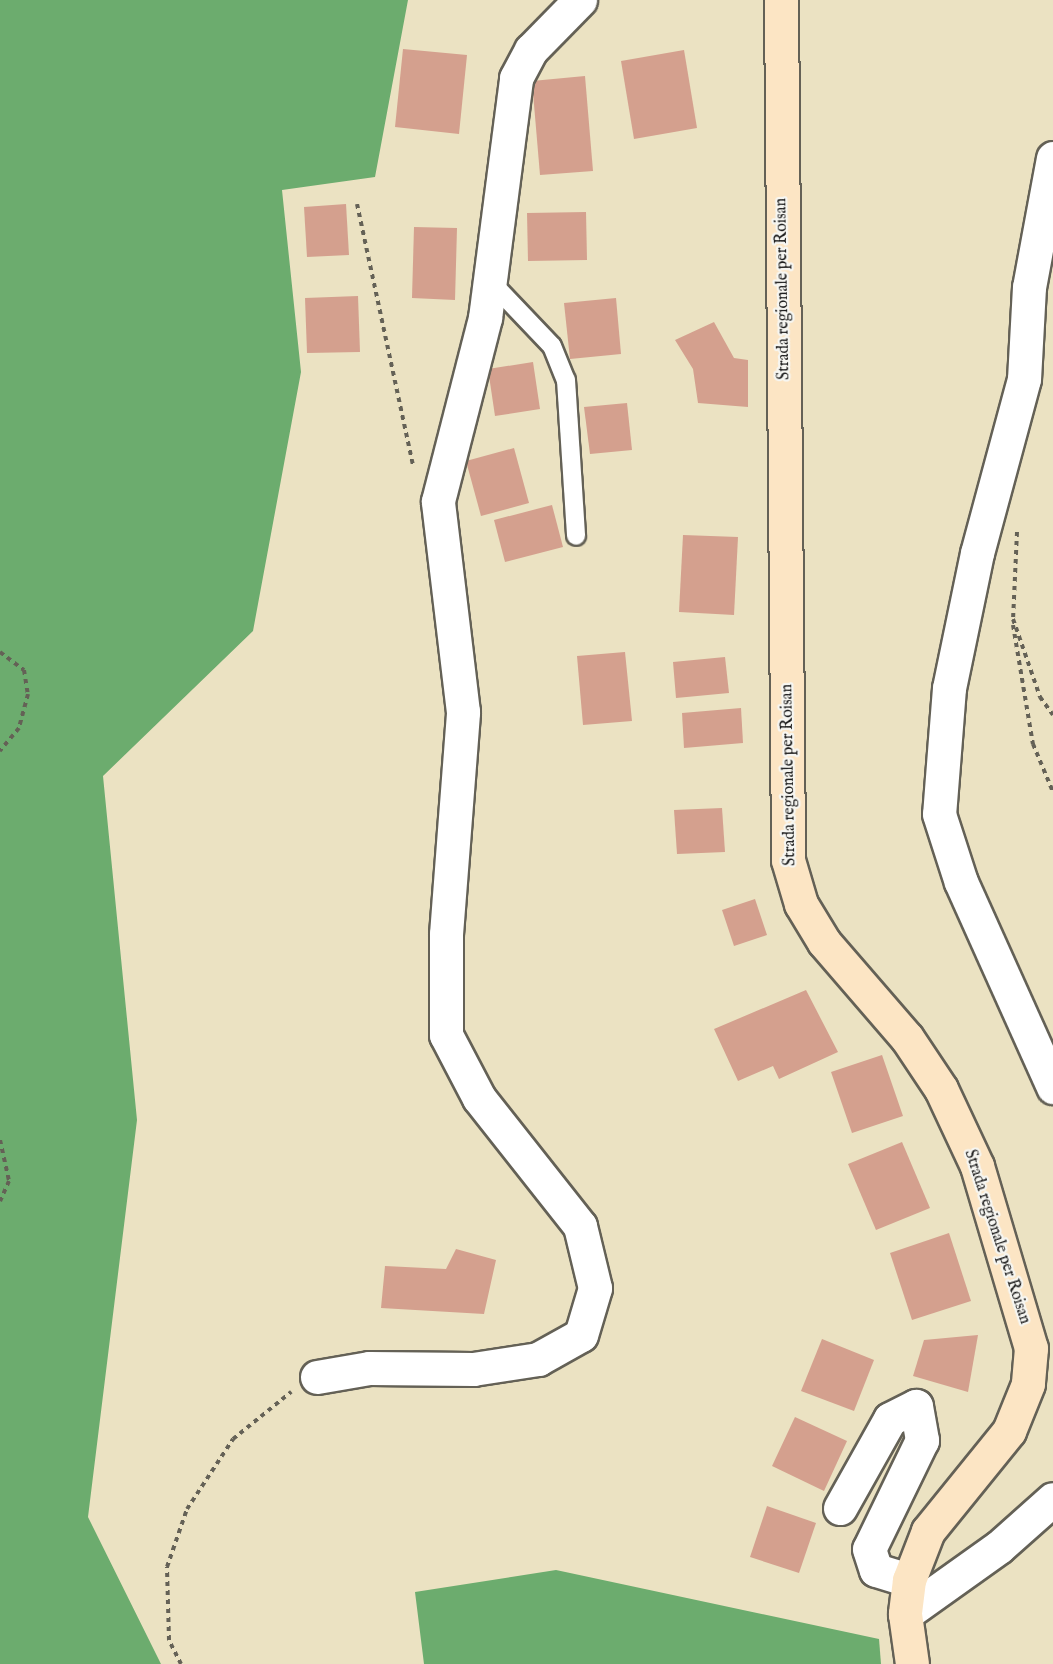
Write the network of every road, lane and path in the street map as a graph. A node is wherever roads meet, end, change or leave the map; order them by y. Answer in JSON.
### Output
{"nodes":[{"id":1,"x":579,"y":0,"type":"edge"},
{"id":2,"x":781,"y":0,"type":"edge"},
{"id":3,"x":1053,"y":158,"type":"edge"},
{"id":4,"x":357,"y":204,"type":"dead end"},
{"id":5,"x":491,"y":282,"type":"junction"},
{"id":6,"x":414,"y":469,"type":"dead end"},
{"id":7,"x":1017,"y":518,"type":"dead end"},
{"id":8,"x":576,"y":537,"type":"dead end"},
{"id":9,"x":1013,"y":619,"type":"junction"},
{"id":10,"x":0,"y":652,"type":"edge"},
{"id":11,"x":1053,"y":715,"type":"edge"},
{"id":12,"x":0,"y":751,"type":"edge"},
{"id":13,"x":1053,"y":792,"type":"edge"},
{"id":14,"x":1053,"y":1087,"type":"edge"},
{"id":15,"x":0,"y":1140,"type":"edge"},
{"id":16,"x":0,"y":1201,"type":"edge"},
{"id":17,"x":317,"y":1377,"type":"joint"},
{"id":18,"x":1053,"y":1499,"type":"edge"},
{"id":19,"x":840,"y":1508,"type":"dead end"},
{"id":20,"x":909,"y":1580,"type":"junction"},
{"id":21,"x":904,"y":1614,"type":"junction"},
{"id":22,"x":181,"y":1664,"type":"edge"},
{"id":23,"x":912,"y":1664,"type":"edge"}],
"edges":[{"from":1,"to":5,"type":"street"},
{"from":2,"to":20,"type":"main road","name":"Strada regionale per Roisan"},
{"from":3,"to":14,"type":"street"},
{"from":4,"to":6,"type":"path"},
{"from":5,"to":8,"type":"lane"},
{"from":5,"to":17,"type":"street"},
{"from":7,"to":9,"type":"path"},
{"from":9,"to":11,"type":"path"},
{"from":9,"to":13,"type":"path"},
{"from":10,"to":12,"type":"path"},
{"from":15,"to":16,"type":"path"},
{"from":17,"to":22,"type":"path"},
{"from":18,"to":21,"type":"street"},
{"from":19,"to":20,"type":"street"},
{"from":20,"to":21,"type":"main road","name":"Strada regionale per Roisan"},
{"from":21,"to":23,"type":"main road","name":"Strada regionale per Roisan"}]}
